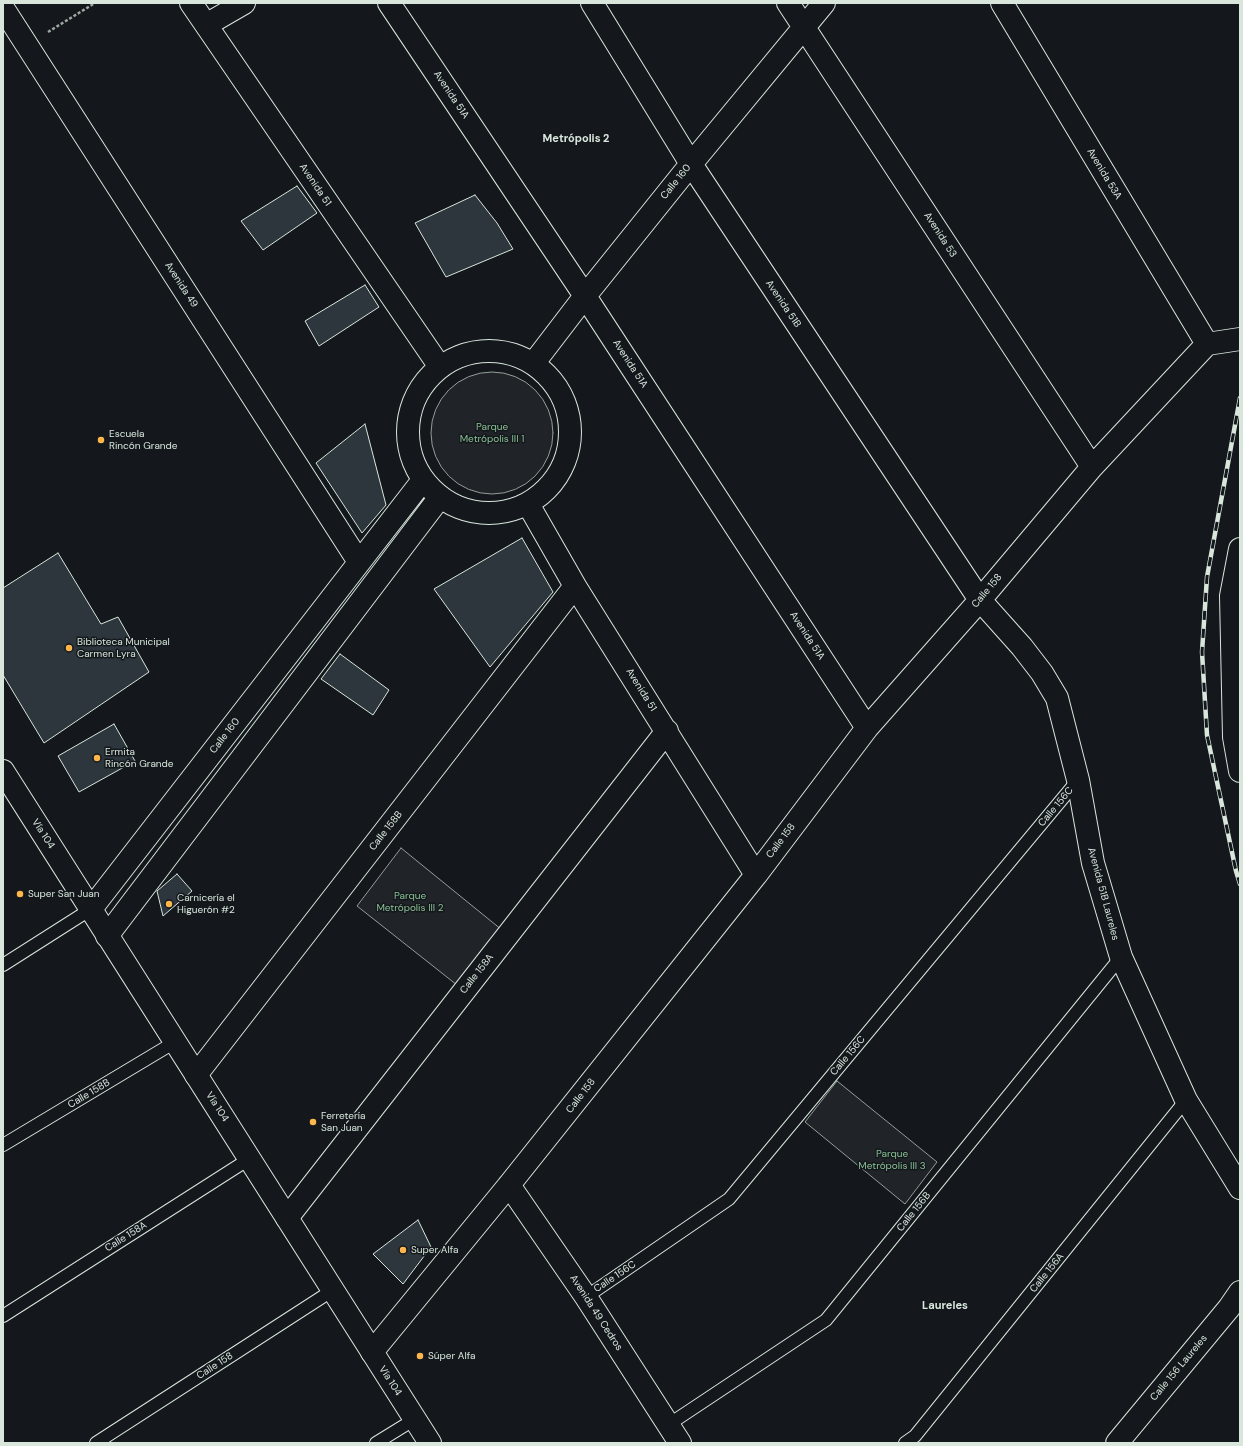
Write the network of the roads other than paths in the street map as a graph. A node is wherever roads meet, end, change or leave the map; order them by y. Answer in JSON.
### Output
{"nodes":[{"id":1,"x":191,"y":3,"type":"edge"},
{"id":2,"x":244,"y":3,"type":"edge"},
{"id":3,"x":389,"y":3,"type":"edge"},
{"id":4,"x":592,"y":3,"type":"edge"},
{"id":5,"x":788,"y":3,"type":"edge"},
{"id":6,"x":824,"y":3,"type":"edge"},
{"id":7,"x":1002,"y":3,"type":"edge"},
{"id":8,"x":3,"y":8,"type":"edge"},
{"id":9,"x":206,"y":25,"type":"junction"},
{"id":10,"x":803,"y":27,"type":"junction"},
{"id":11,"x":690,"y":164,"type":"junction"},
{"id":12,"x":585,"y":296,"type":"junction"},
{"id":13,"x":1240,"y":340,"type":"edge"},
{"id":14,"x":1207,"y":344,"type":"junction"},
{"id":15,"x":533,"y":364,"type":"junction"},
{"id":16,"x":440,"y":368,"type":"junction"},
{"id":17,"x":1092,"y":467,"type":"junction"},
{"id":18,"x":423,"y":480,"type":"junction"},
{"id":19,"x":440,"y":497,"type":"junction"},
{"id":20,"x":528,"y":504,"type":"junction"},
{"id":21,"x":1240,"y":548,"type":"edge"},
{"id":22,"x":359,"y":562,"type":"junction"},
{"id":23,"x":575,"y":586,"type":"junction"},
{"id":24,"x":980,"y":600,"type":"junction"},
{"id":25,"x":867,"y":728,"type":"junction"},
{"id":26,"x":667,"y":731,"type":"junction"},
{"id":27,"x":1240,"y":771,"type":"edge"},
{"id":28,"x":1078,"y":780,"type":"junction"},
{"id":29,"x":6,"y":785,"type":"edge"},
{"id":30,"x":756,"y":875,"type":"junction"},
{"id":31,"x":91,"y":909,"type":"junction"},
{"id":32,"x":107,"y":936,"type":"junction"},
{"id":33,"x":1121,"y":957,"type":"junction"},
{"id":34,"x":3,"y":965,"type":"edge"},
{"id":35,"x":175,"y":1042,"type":"junction"},
{"id":36,"x":196,"y":1076,"type":"junction"},
{"id":37,"x":1186,"y":1100,"type":"junction"},
{"id":38,"x":3,"y":1145,"type":"edge"},
{"id":39,"x":250,"y":1159,"type":"junction"},
{"id":40,"x":509,"y":1185,"type":"junction"},
{"id":41,"x":1240,"y":1188,"type":"edge"},
{"id":42,"x":287,"y":1218,"type":"junction"},
{"id":43,"x":333,"y":1290,"type":"junction"},
{"id":44,"x":586,"y":1297,"type":"junction"},
{"id":45,"x":1236,"y":1308,"type":"edge"},
{"id":46,"x":3,"y":1316,"type":"edge"},
{"id":47,"x":372,"y":1352,"type":"junction"},
{"id":48,"x":415,"y":1419,"type":"junction"},
{"id":49,"x":668,"y":1425,"type":"junction"},
{"id":50,"x":96,"y":1443,"type":"edge"},
{"id":51,"x":376,"y":1443,"type":"edge"},
{"id":52,"x":430,"y":1443,"type":"edge"},
{"id":53,"x":680,"y":1443,"type":"edge"},
{"id":54,"x":905,"y":1443,"type":"edge"},
{"id":55,"x":1117,"y":1443,"type":"edge"}],
"edges":[{"from":1,"to":9,"type":"street","name":"Avenida 51"},
{"from":2,"to":9,"type":"street"},
{"from":3,"to":12,"type":"street","name":"Avenida 51A"},
{"from":4,"to":11,"type":"street","name":"Avenida 51B"},
{"from":5,"to":10,"type":"street","name":"Avenida 53"},
{"from":6,"to":10,"type":"street","name":"Calle 160"},
{"from":7,"to":14,"type":"street","name":"Avenida 53A"},
{"from":8,"to":22,"type":"street","name":"Avenida 49"},
{"from":9,"to":16,"type":"street","name":"Avenida 51"},
{"from":10,"to":11,"type":"street","name":"Calle 160"},
{"from":10,"to":17,"type":"street","name":"Avenida 53"},
{"from":11,"to":12,"type":"street","name":"Calle 160"},
{"from":11,"to":24,"type":"street","name":"Avenida 51B"},
{"from":12,"to":15,"type":"street","name":"Calle 160"},
{"from":12,"to":25,"type":"street","name":"Avenida 51A"},
{"from":13,"to":14,"type":"street"},
{"from":14,"to":17,"type":"street","name":"Calle 158"},
{"from":15,"to":16,"type":"street"},
{"from":15,"to":20,"type":"street"},
{"from":16,"to":18,"type":"street"},
{"from":17,"to":24,"type":"street","name":"Calle 158"},
{"from":18,"to":19,"type":"street"},
{"from":18,"to":22,"type":"street","name":"Calle 160"},
{"from":19,"to":20,"type":"street"},
{"from":19,"to":32,"type":"street"},
{"from":20,"to":23,"type":"street","name":"Avenida 51"},
{"from":21,"to":27,"type":"street"},
{"from":22,"to":31,"type":"street","name":"Calle 160"},
{"from":23,"to":26,"type":"street","name":"Avenida 51"},
{"from":23,"to":36,"type":"street","name":"Calle 158B"},
{"from":24,"to":25,"type":"street","name":"Calle 158"},
{"from":24,"to":28,"type":"street","name":"Avenida 51B Laureles"},
{"from":25,"to":30,"type":"street","name":"Calle 158"},
{"from":26,"to":30,"type":"street","name":"Avenida 51"},
{"from":26,"to":42,"type":"street","name":"Calle 158A"},
{"from":28,"to":33,"type":"street","name":"Avenida 51B Laureles"},
{"from":28,"to":44,"type":"lane","name":"Calle 156C"},
{"from":29,"to":31,"type":"street","name":"Vía 104"},
{"from":30,"to":40,"type":"street","name":"Calle 158"},
{"from":31,"to":32,"type":"street","name":"Vía 104"},
{"from":31,"to":34,"type":"lane","name":"Calle 160"},
{"from":32,"to":35,"type":"street","name":"Vía 104"},
{"from":33,"to":37,"type":"street","name":"Avenida 51B Laureles"},
{"from":33,"to":49,"type":"lane","name":"Calle 156B"},
{"from":35,"to":36,"type":"street","name":"Vía 104"},
{"from":35,"to":38,"type":"lane","name":"Calle 158B"},
{"from":36,"to":39,"type":"street","name":"Vía 104"},
{"from":37,"to":41,"type":"street","name":"Avenida 51B Laureles"},
{"from":37,"to":54,"type":"lane","name":"Calle 156A"},
{"from":39,"to":42,"type":"street","name":"Vía 104"},
{"from":39,"to":46,"type":"lane","name":"Calle 158A"},
{"from":40,"to":44,"type":"street","name":"Avenida 49 Cedros"},
{"from":40,"to":47,"type":"street","name":"Calle 158"},
{"from":42,"to":43,"type":"street","name":"Vía 104"},
{"from":43,"to":47,"type":"street","name":"Vía 104"},
{"from":43,"to":50,"type":"lane","name":"Calle 158"},
{"from":44,"to":49,"type":"street","name":"Avenida 49 Cedros"},
{"from":45,"to":55,"type":"street","name":"Calle 156 Laureles"},
{"from":47,"to":48,"type":"street","name":"Vía 104"},
{"from":48,"to":51,"type":"lane"},
{"from":48,"to":52,"type":"street","name":"Vía 104"},
{"from":49,"to":53,"type":"street","name":"Avenida 49 Cedros"}]}
